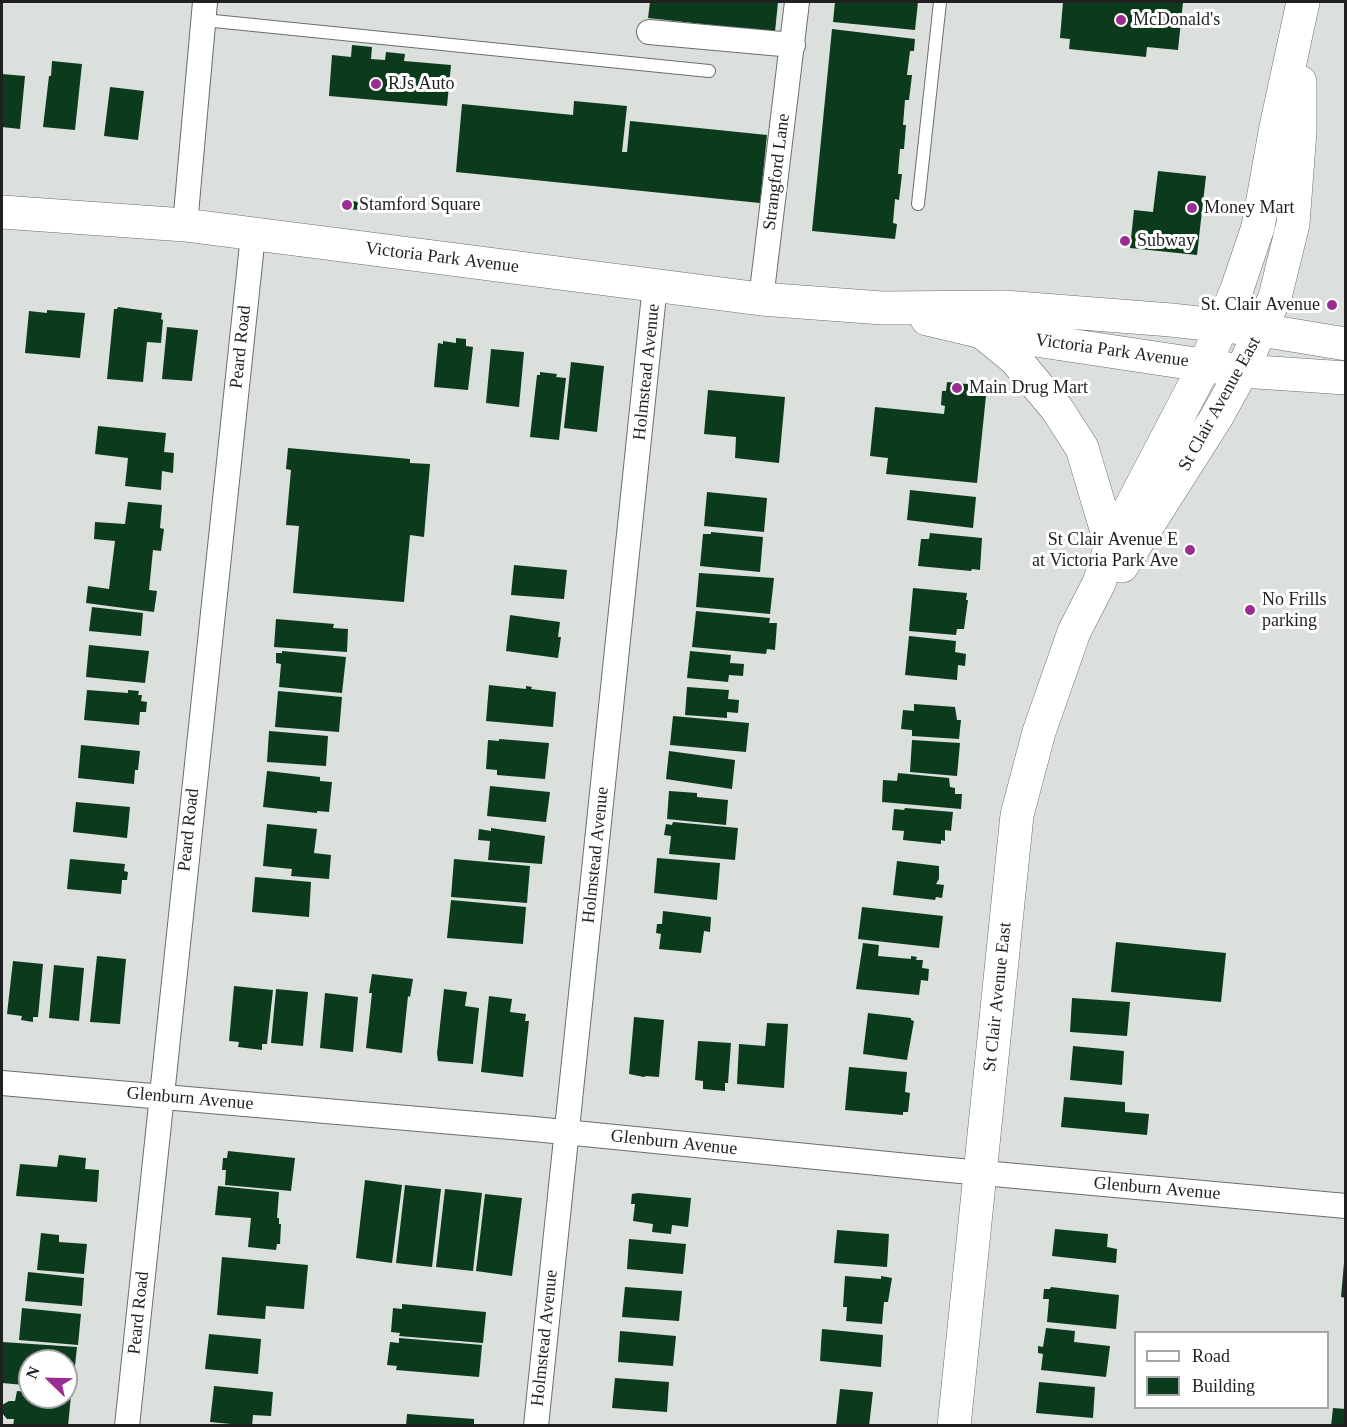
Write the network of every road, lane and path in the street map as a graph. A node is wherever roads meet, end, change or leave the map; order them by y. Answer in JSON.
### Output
{"nodes":[{"id":1,"x":797,"y":2,"type":"edge"},
{"id":2,"x":940,"y":2,"type":"edge"},
{"id":3,"x":204,"y":11,"type":"edge"},
{"id":4,"x":1301,"y":12,"type":"edge"},
{"id":5,"x":649,"y":32,"type":"dead end"},
{"id":6,"x":793,"y":45,"type":"junction"},
{"id":7,"x":709,"y":71,"type":"dead end"},
{"id":8,"x":918,"y":204,"type":"dead end"},
{"id":9,"x":2,"y":212,"type":"edge"},
{"id":10,"x":185,"y":225,"type":"junction"},
{"id":11,"x":253,"y":235,"type":"junction"},
{"id":12,"x":655,"y":285,"type":"junction"},
{"id":13,"x":761,"y":298,"type":"junction"},
{"id":14,"x":882,"y":308,"type":"junction"},
{"id":15,"x":1223,"y":326,"type":"junction"},
{"id":16,"x":1261,"y":330,"type":"junction"},
{"id":17,"x":982,"y":332,"type":"junction"},
{"id":18,"x":1346,"y":344,"type":"edge"},
{"id":19,"x":1205,"y":365,"type":"junction"},
{"id":20,"x":1242,"y":370,"type":"junction"},
{"id":21,"x":1346,"y":378,"type":"edge"},
{"id":22,"x":1111,"y":545,"type":"junction"},
{"id":23,"x":1099,"y":583,"type":"junction"},
{"id":24,"x":2,"y":1083,"type":"edge"},
{"id":25,"x":161,"y":1096,"type":"junction"},
{"id":26,"x":568,"y":1132,"type":"junction"},
{"id":27,"x":980,"y":1172,"type":"junction"},
{"id":28,"x":1346,"y":1206,"type":"edge"},
{"id":29,"x":127,"y":1425,"type":"edge"},
{"id":30,"x":536,"y":1425,"type":"edge"},
{"id":31,"x":954,"y":1425,"type":"edge"}],
"edges":[{"from":1,"to":6,"type":"street","name":"Strangford Lane"},
{"from":2,"to":8,"type":"lane"},
{"from":3,"to":7,"type":"lane"},
{"from":3,"to":10,"type":"street"},
{"from":4,"to":15,"type":"main road","name":"St Clair Avenue East"},
{"from":4,"to":16,"type":"main road","name":"St Clair Avenue East"},
{"from":5,"to":6,"type":"street"},
{"from":6,"to":13,"type":"street","name":"Strangford Lane"},
{"from":9,"to":10,"type":"main road","name":"Victoria Park Avenue"},
{"from":10,"to":11,"type":"main road","name":"Victoria Park Avenue"},
{"from":11,"to":12,"type":"main road","name":"Victoria Park Avenue"},
{"from":11,"to":25,"type":"street","name":"Peard Road"},
{"from":12,"to":13,"type":"main road","name":"Victoria Park Avenue"},
{"from":12,"to":26,"type":"street","name":"Holmstead Avenue"},
{"from":13,"to":14,"type":"main road","name":"Victoria Park Avenue"},
{"from":14,"to":15,"type":"main road","name":"Victoria Park Avenue"},
{"from":14,"to":17,"type":"main road","name":"Victoria Park Avenue"},
{"from":15,"to":16,"type":"main road","name":"Victoria Park Avenue"},
{"from":15,"to":19,"type":"main road","name":"St Clair Avenue East"},
{"from":16,"to":18,"type":"main road","name":"Victoria Park Avenue"},
{"from":16,"to":20,"type":"main road","name":"St Clair Avenue East"},
{"from":17,"to":19,"type":"main road","name":"Victoria Park Avenue"},
{"from":17,"to":22,"type":"main road"},
{"from":19,"to":20,"type":"main road","name":"Victoria Park Avenue"},
{"from":19,"to":22,"type":"main road","name":"St Clair Avenue East"},
{"from":20,"to":21,"type":"main road","name":"Victoria Park Avenue"},
{"from":20,"to":23,"type":"main road","name":"St Clair Avenue East"},
{"from":22,"to":23,"type":"main road","name":"St Clair Avenue East"},
{"from":23,"to":27,"type":"main road","name":"St Clair Avenue East"},
{"from":24,"to":25,"type":"street","name":"Glenburn Avenue"},
{"from":25,"to":26,"type":"street","name":"Glenburn Avenue"},
{"from":25,"to":29,"type":"street","name":"Peard Road"},
{"from":26,"to":27,"type":"street","name":"Glenburn Avenue"},
{"from":26,"to":30,"type":"street","name":"Holmstead Avenue"},
{"from":27,"to":28,"type":"street","name":"Glenburn Avenue"},
{"from":27,"to":31,"type":"main road","name":"St Clair Avenue East"}]}
